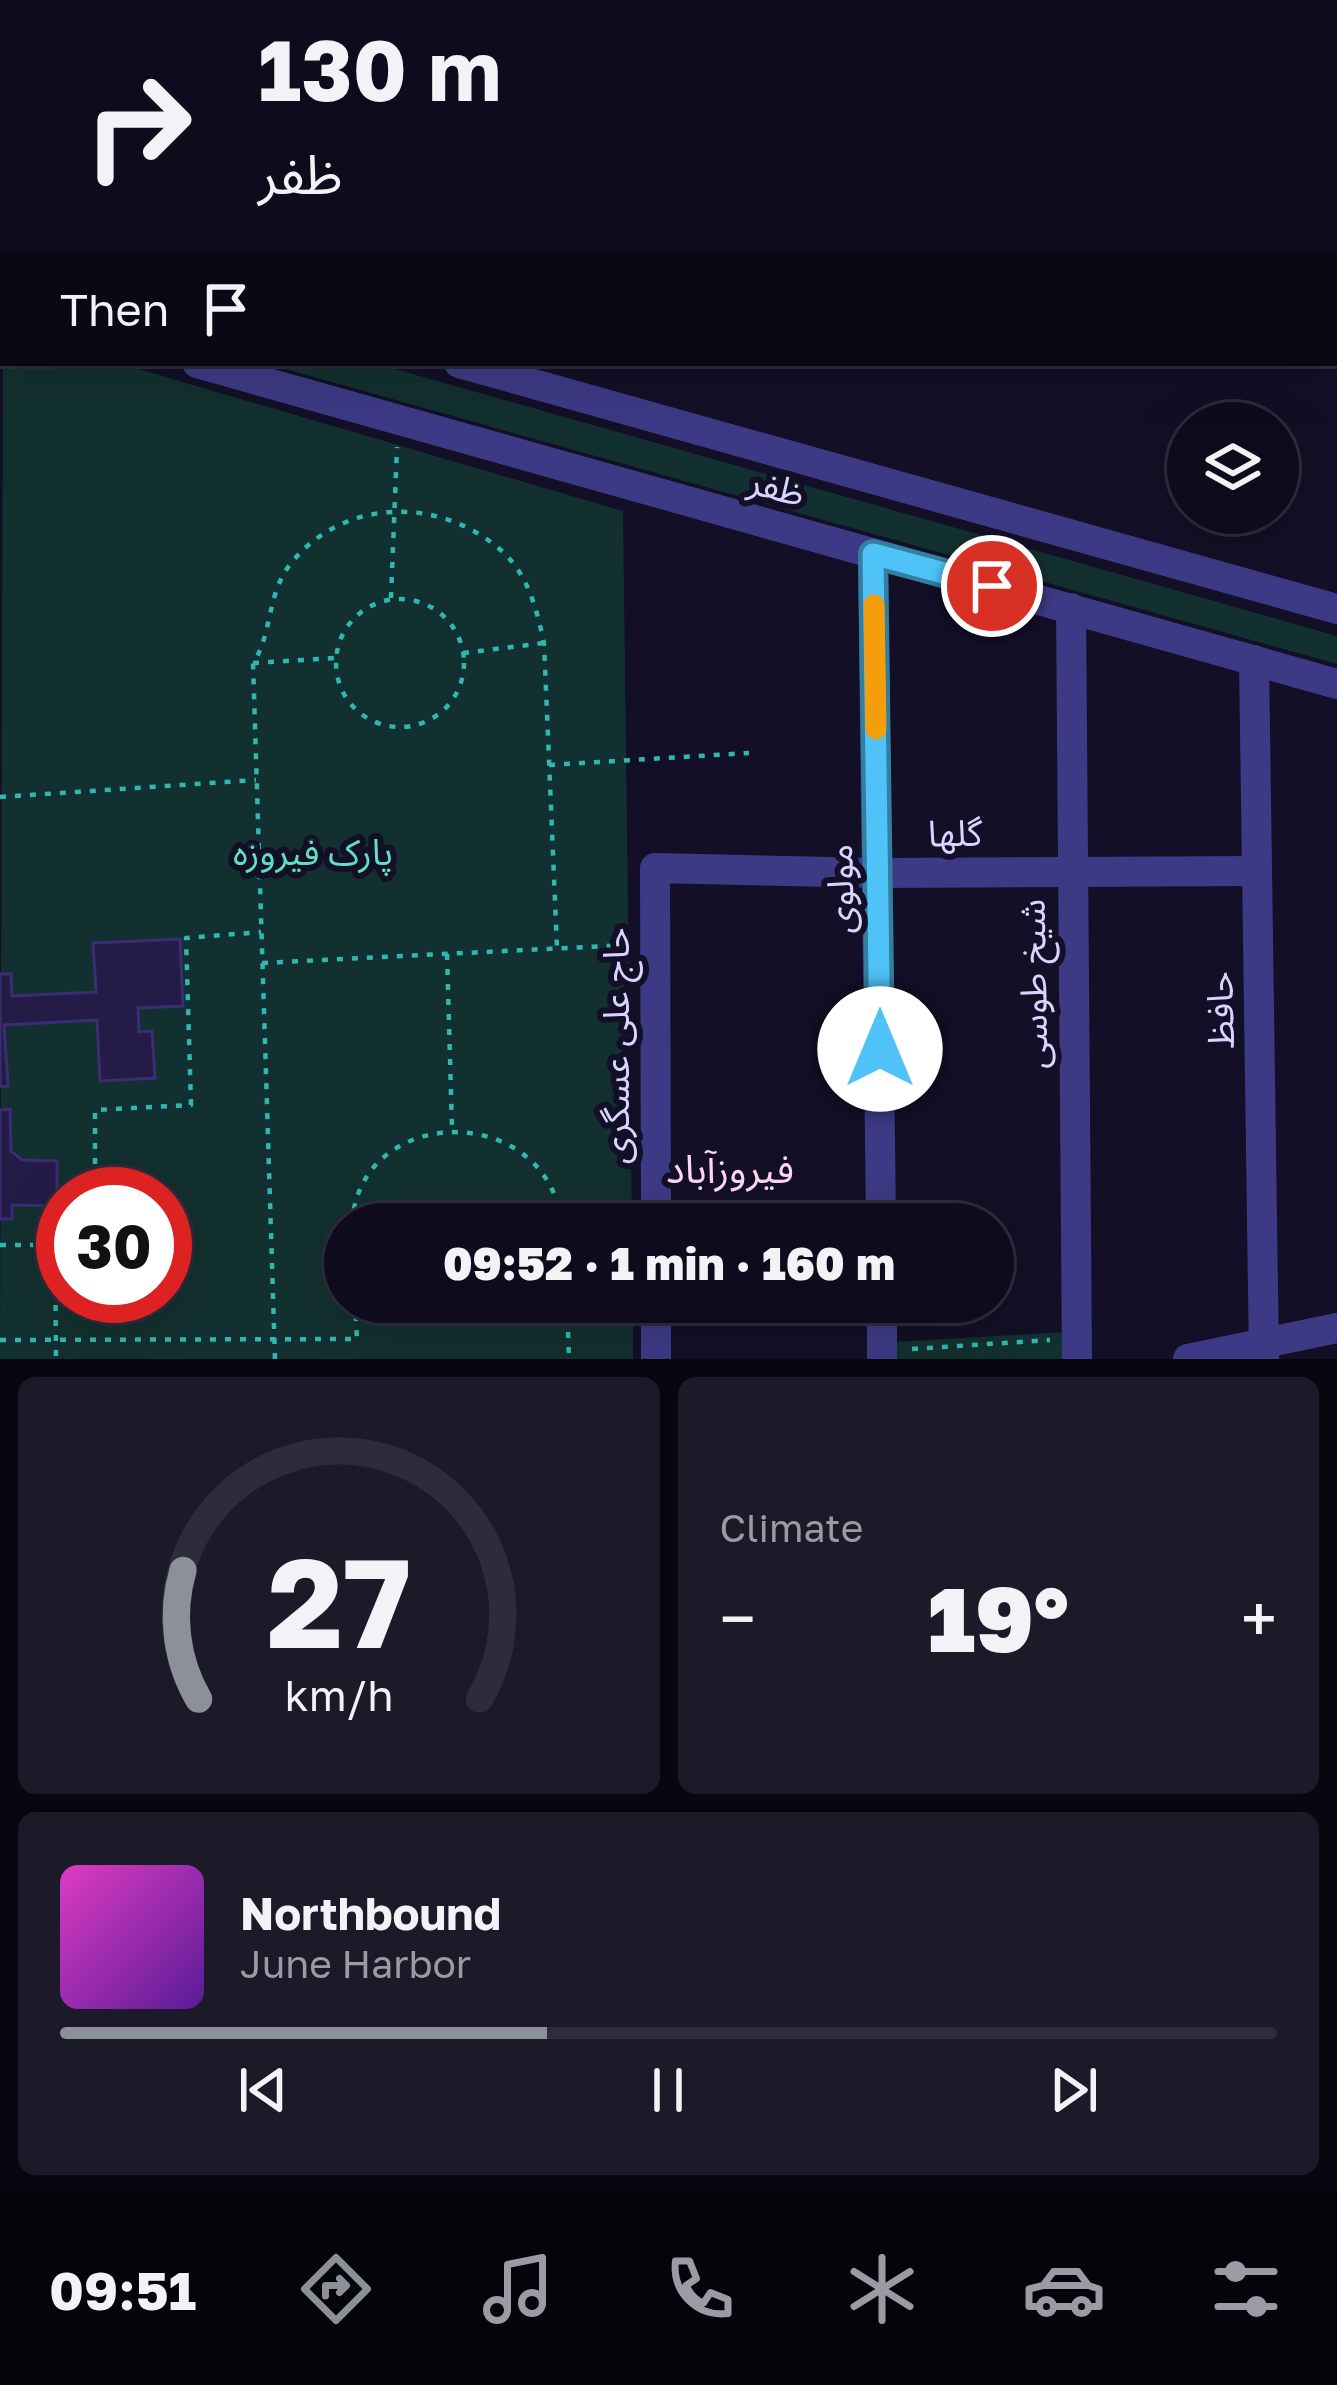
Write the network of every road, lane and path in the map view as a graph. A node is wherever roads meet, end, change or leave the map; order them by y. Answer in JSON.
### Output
{"nodes":[{"id":1,"x":207,"y":366,"type":"edge"},
{"id":2,"x":470,"y":366,"type":"edge"},
{"id":3,"x":400,"y":424,"type":"junction"},
{"id":4,"x":392,"y":512,"type":"junction"},
{"id":5,"x":873,"y":554,"type":"junction"},
{"id":6,"x":391,"y":599,"type":"junction"},
{"id":7,"x":1071,"y":608,"type":"junction"},
{"id":8,"x":1337,"y":609,"type":"edge"},
{"id":9,"x":544,"y":644,"type":"junction"},
{"id":10,"x":463,"y":653,"type":"junction"},
{"id":11,"x":335,"y":658,"type":"junction"},
{"id":12,"x":1254,"y":660,"type":"junction"},
{"id":13,"x":253,"y":663,"type":"junction"},
{"id":14,"x":1337,"y":684,"type":"edge"},
{"id":15,"x":749,"y":753,"type":"dead end"},
{"id":16,"x":549,"y":765,"type":"junction"},
{"id":17,"x":256,"y":780,"type":"junction"},
{"id":18,"x":0,"y":797,"type":"edge"},
{"id":19,"x":655,"y":868,"type":"joint"},
{"id":20,"x":1070,"y":870,"type":"junction"},
{"id":21,"x":1257,"y":871,"type":"junction"},
{"id":22,"x":879,"y":873,"type":"junction"},
{"id":23,"x":262,"y":932,"type":"junction"},
{"id":24,"x":655,"y":943,"type":"junction"},
{"id":25,"x":556,"y":948,"type":"junction"},
{"id":26,"x":447,"y":954,"type":"junction"},
{"id":27,"x":262,"y":963,"type":"junction"},
{"id":28,"x":452,"y":1130,"type":"junction"},
{"id":29,"x":95,"y":1167,"type":"edge"},
{"id":30,"x":358,"y":1203,"type":"edge"},
{"id":31,"x":554,"y":1203,"type":"edge"},
{"id":32,"x":656,"y":1203,"type":"edge"},
{"id":33,"x":881,"y":1203,"type":"edge"},
{"id":34,"x":0,"y":1245,"type":"edge"},
{"id":35,"x":36,"y":1245,"type":"edge"},
{"id":36,"x":57,"y":1323,"type":"edge"},
{"id":37,"x":356,"y":1323,"type":"edge"},
{"id":38,"x":567,"y":1323,"type":"edge"},
{"id":39,"x":656,"y":1323,"type":"edge"},
{"id":40,"x":882,"y":1323,"type":"edge"},
{"id":41,"x":1337,"y":1328,"type":"edge"},
{"id":42,"x":274,"y":1339,"type":"junction"},
{"id":43,"x":0,"y":1340,"type":"edge"},
{"id":44,"x":56,"y":1340,"type":"junction"},
{"id":45,"x":981,"y":1344,"type":"junction"},
{"id":46,"x":1077,"y":1349,"type":"edge"},
{"id":47,"x":1263,"y":1351,"type":"edge"},
{"id":48,"x":882,"y":1355,"type":"edge"},
{"id":49,"x":56,"y":1359,"type":"edge"},
{"id":50,"x":275,"y":1359,"type":"edge"},
{"id":51,"x":568,"y":1359,"type":"edge"},
{"id":52,"x":656,"y":1359,"type":"edge"},
{"id":53,"x":981,"y":1359,"type":"edge"},
{"id":54,"x":1188,"y":1359,"type":"edge"}],
"edges":[{"from":1,"to":3,"type":"street","name":"ظفر"},
{"from":2,"to":8,"type":"street","name":"ظفر"},
{"from":3,"to":4,"type":"path"},
{"from":3,"to":5,"type":"street","name":"ظفر"},
{"from":4,"to":6,"type":"path"},
{"from":4,"to":9,"type":"path"},
{"from":4,"to":13,"type":"path"},
{"from":5,"to":7,"type":"street","name":"ظفر"},
{"from":5,"to":22,"type":"street","name":"مولوی"},
{"from":6,"to":10,"type":"path"},
{"from":6,"to":11,"type":"path"},
{"from":7,"to":12,"type":"street","name":"ظفر"},
{"from":7,"to":20,"type":"street","name":"شیخ طوسی"},
{"from":9,"to":10,"type":"path"},
{"from":9,"to":16,"type":"path"},
{"from":10,"to":11,"type":"path"},
{"from":11,"to":13,"type":"path"},
{"from":12,"to":14,"type":"street","name":"ظفر"},
{"from":12,"to":21,"type":"street","name":"حافظ"},
{"from":13,"to":17,"type":"path"},
{"from":15,"to":16,"type":"path"},
{"from":16,"to":25,"type":"path"},
{"from":17,"to":18,"type":"path"},
{"from":17,"to":23,"type":"path"},
{"from":19,"to":22,"type":"street","name":"گلها"},
{"from":19,"to":24,"type":"street","name":"حاج علی عسگری"},
{"from":20,"to":21,"type":"street","name":"گلها"},
{"from":20,"to":22,"type":"street","name":"گلها"},
{"from":20,"to":46,"type":"street","name":"شیخ طوسی"},
{"from":21,"to":47,"type":"street","name":"حافظ"},
{"from":22,"to":33,"type":"street","name":"مولوی"},
{"from":23,"to":27,"type":"path"},
{"from":23,"to":29,"type":"path"},
{"from":24,"to":25,"type":"path"},
{"from":24,"to":32,"type":"street","name":"حاج علی عسگری"},
{"from":25,"to":26,"type":"path"},
{"from":26,"to":27,"type":"path"},
{"from":26,"to":28,"type":"path"},
{"from":27,"to":42,"type":"path"},
{"from":28,"to":30,"type":"path"},
{"from":28,"to":31,"type":"path"},
{"from":34,"to":35,"type":"path"},
{"from":36,"to":44,"type":"path"},
{"from":37,"to":42,"type":"path"},
{"from":38,"to":51,"type":"path"},
{"from":39,"to":52,"type":"street"},
{"from":40,"to":48,"type":"street"},
{"from":41,"to":47,"type":"street"},
{"from":42,"to":44,"type":"path"},
{"from":42,"to":50,"type":"path"},
{"from":43,"to":44,"type":"path"},
{"from":44,"to":49,"type":"path"},
{"from":45,"to":46,"type":"path"},
{"from":45,"to":48,"type":"path"},
{"from":45,"to":53,"type":"path"},
{"from":47,"to":54,"type":"street"}]}
